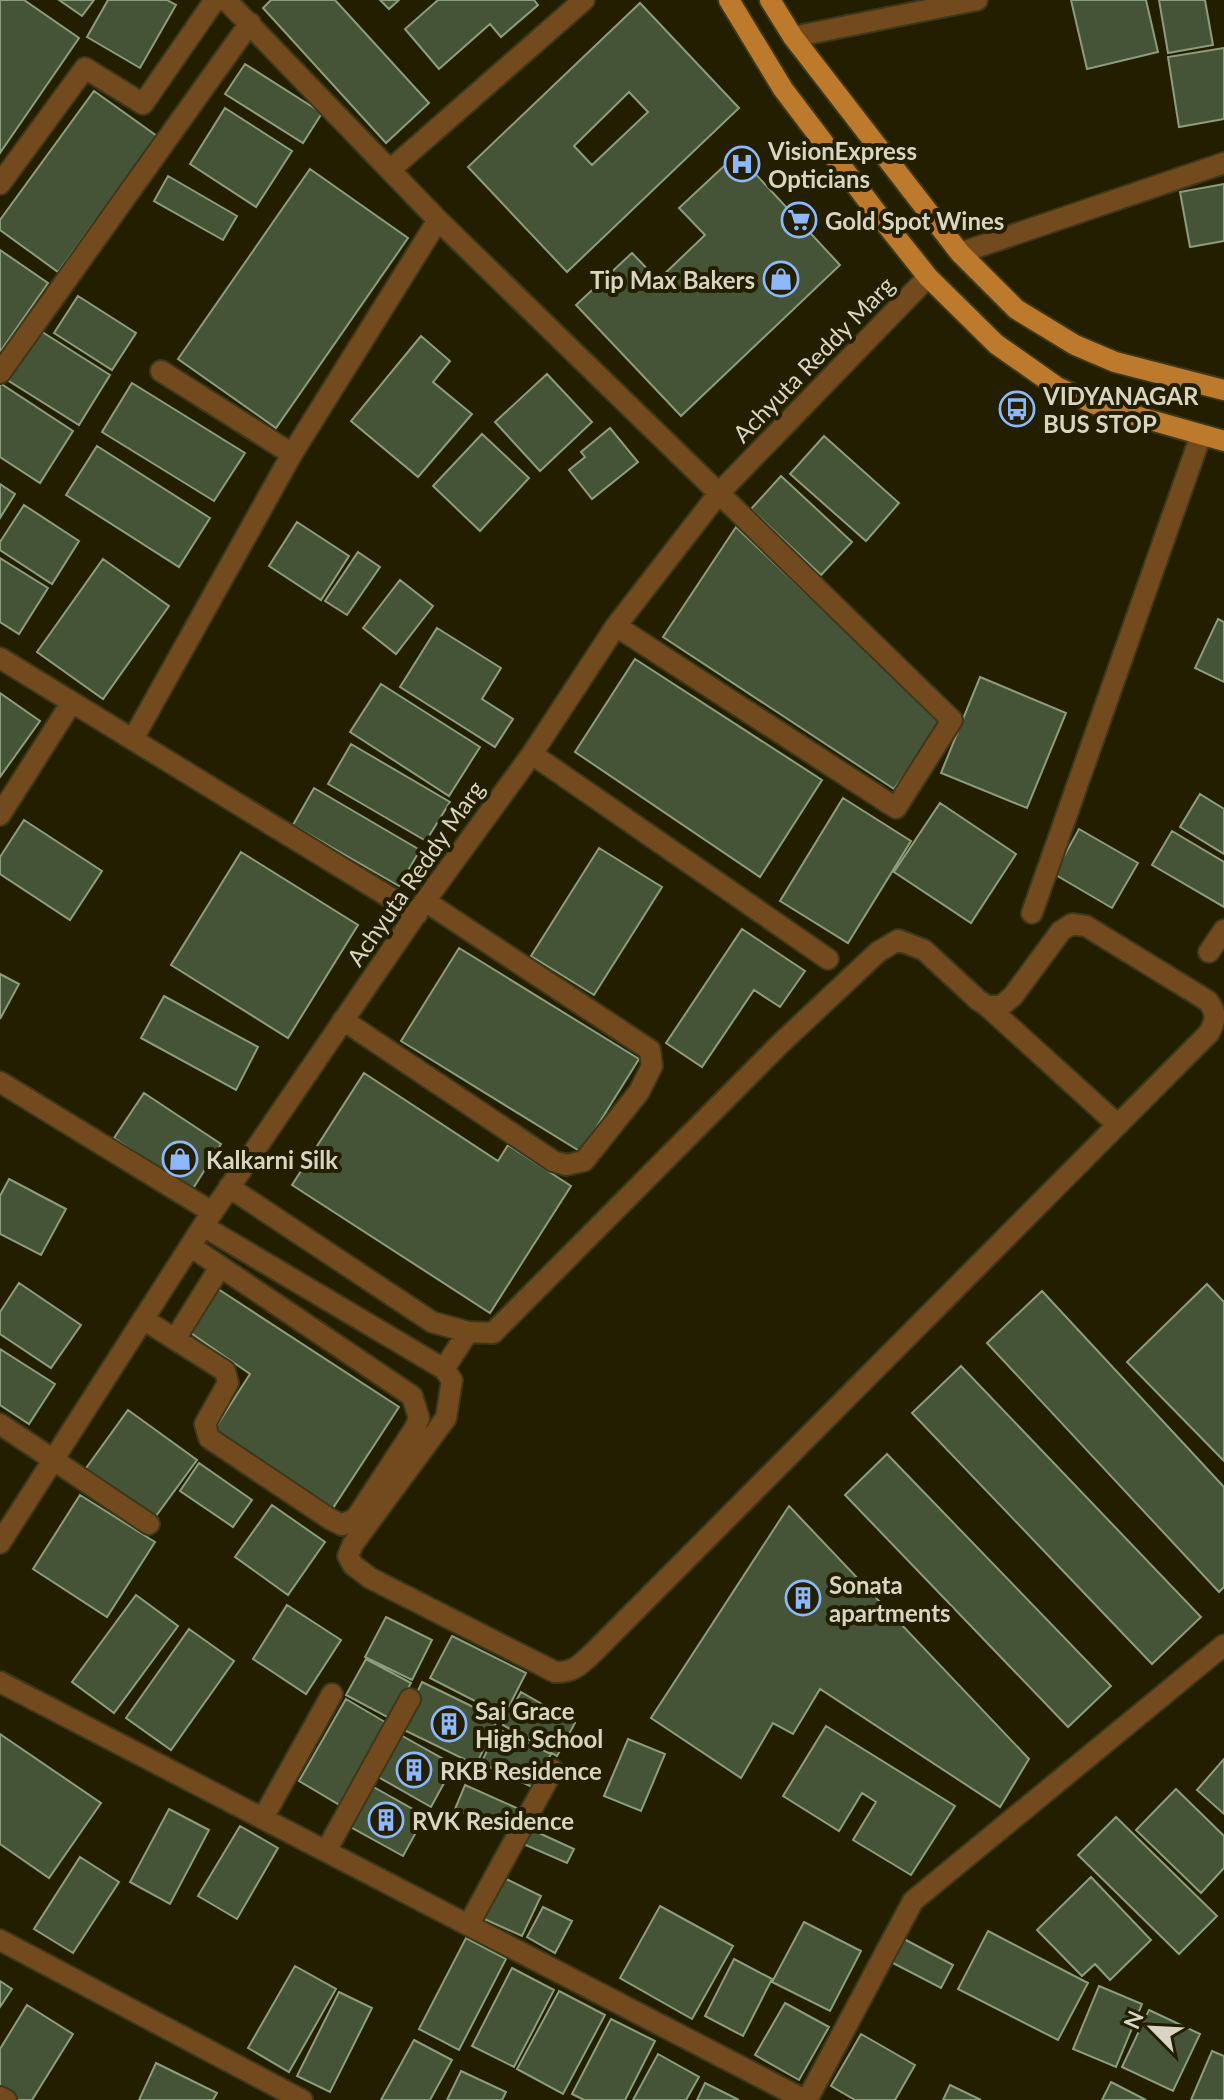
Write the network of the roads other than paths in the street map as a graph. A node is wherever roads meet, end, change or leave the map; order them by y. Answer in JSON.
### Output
{"nodes":[{"id":1,"x":215,"y":0,"type":"edge"},
{"id":2,"x":226,"y":0,"type":"edge"},
{"id":3,"x":584,"y":0,"type":"edge"},
{"id":4,"x":729,"y":0,"type":"edge"},
{"id":5,"x":770,"y":0,"type":"edge"},
{"id":6,"x":977,"y":0,"type":"edge"},
{"id":7,"x":250,"y":23,"type":"junction"},
{"id":8,"x":793,"y":37,"type":"junction"},
{"id":9,"x":1224,"y":163,"type":"edge"},
{"id":10,"x":391,"y":169,"type":"junction"},
{"id":11,"x":0,"y":184,"type":"edge"},
{"id":12,"x":438,"y":220,"type":"junction"},
{"id":13,"x":960,"y":253,"type":"junction"},
{"id":14,"x":928,"y":277,"type":"junction"},
{"id":15,"x":161,"y":371,"type":"dead end"},
{"id":16,"x":0,"y":373,"type":"edge"},
{"id":17,"x":1224,"y":390,"type":"edge"},
{"id":18,"x":1201,"y":435,"type":"junction"},
{"id":19,"x":1224,"y":441,"type":"edge"},
{"id":20,"x":292,"y":454,"type":"junction"},
{"id":21,"x":719,"y":493,"type":"junction"},
{"id":22,"x":616,"y":626,"type":"junction"},
{"id":23,"x":0,"y":658,"type":"edge"},
{"id":24,"x":72,"y":702,"type":"junction"},
{"id":25,"x":133,"y":739,"type":"junction"},
{"id":26,"x":532,"y":754,"type":"junction"},
{"id":27,"x":0,"y":815,"type":"edge"},
{"id":28,"x":421,"y":908,"type":"junction"},
{"id":29,"x":1032,"y":913,"type":"dead end"},
{"id":30,"x":1224,"y":930,"type":"edge"},
{"id":31,"x":1209,"y":952,"type":"dead end"},
{"id":32,"x":828,"y":959,"type":"dead end"},
{"id":33,"x":987,"y":1006,"type":"junction"},
{"id":34,"x":343,"y":1020,"type":"junction"},
{"id":35,"x":0,"y":1082,"type":"edge"},
{"id":36,"x":1118,"y":1125,"type":"junction"},
{"id":37,"x":229,"y":1187,"type":"junction"},
{"id":38,"x":207,"y":1219,"type":"junction"},
{"id":39,"x":190,"y":1246,"type":"junction"},
{"id":40,"x":220,"y":1267,"type":"junction"},
{"id":41,"x":143,"y":1319,"type":"junction"},
{"id":42,"x":468,"y":1332,"type":"junction"},
{"id":43,"x":175,"y":1339,"type":"junction"},
{"id":44,"x":444,"y":1369,"type":"junction"},
{"id":45,"x":0,"y":1424,"type":"edge"},
{"id":46,"x":52,"y":1461,"type":"junction"},
{"id":47,"x":149,"y":1524,"type":"dead end"},
{"id":48,"x":0,"y":1543,"type":"edge"},
{"id":49,"x":1224,"y":1645,"type":"edge"},
{"id":50,"x":0,"y":1682,"type":"edge"},
{"id":51,"x":332,"y":1694,"type":"dead end"},
{"id":52,"x":410,"y":1699,"type":"dead end"},
{"id":53,"x":553,"y":1770,"type":"dead end"},
{"id":54,"x":263,"y":1818,"type":"junction"},
{"id":55,"x":326,"y":1851,"type":"junction"},
{"id":56,"x":469,"y":1924,"type":"junction"},
{"id":57,"x":0,"y":1940,"type":"edge"},
{"id":58,"x":0,"y":2097,"type":"edge"},
{"id":59,"x":6,"y":2100,"type":"edge"},
{"id":60,"x":302,"y":2100,"type":"edge"},
{"id":61,"x":806,"y":2100,"type":"edge"}],
"edges":[{"from":1,"to":11,"type":"street"},
{"from":2,"to":7,"type":"street"},
{"from":3,"to":10,"type":"street"},
{"from":4,"to":14,"type":"main road"},
{"from":5,"to":8,"type":"main road"},
{"from":6,"to":8,"type":"street"},
{"from":7,"to":10,"type":"street"},
{"from":7,"to":16,"type":"street"},
{"from":8,"to":13,"type":"main road"},
{"from":9,"to":13,"type":"street"},
{"from":10,"to":12,"type":"street"},
{"from":12,"to":20,"type":"street"},
{"from":12,"to":21,"type":"street"},
{"from":13,"to":17,"type":"main road"},
{"from":14,"to":18,"type":"main road"},
{"from":14,"to":21,"type":"street","name":"Achyuta Reddy Marg"},
{"from":15,"to":20,"type":"street"},
{"from":18,"to":19,"type":"main road"},
{"from":18,"to":29,"type":"street"},
{"from":20,"to":25,"type":"street"},
{"from":21,"to":22,"type":"street","name":"Achyuta Reddy Marg"},
{"from":21,"to":22,"type":"street"},
{"from":22,"to":26,"type":"street","name":"Achyuta Reddy Marg"},
{"from":23,"to":24,"type":"street"},
{"from":24,"to":25,"type":"street"},
{"from":24,"to":27,"type":"street"},
{"from":25,"to":28,"type":"street"},
{"from":26,"to":28,"type":"street","name":"Achyuta Reddy Marg"},
{"from":26,"to":32,"type":"street"},
{"from":28,"to":34,"type":"street","name":"Achyuta Reddy Marg"},
{"from":28,"to":34,"type":"street"},
{"from":30,"to":31,"type":"street"},
{"from":33,"to":36,"type":"street"},
{"from":33,"to":36,"type":"street"},
{"from":33,"to":42,"type":"street"},
{"from":34,"to":37,"type":"street","name":"Achyuta Reddy Marg"},
{"from":35,"to":38,"type":"street"},
{"from":36,"to":44,"type":"street"},
{"from":37,"to":38,"type":"street","name":"Achyuta Reddy Marg"},
{"from":37,"to":42,"type":"street"},
{"from":38,"to":39,"type":"street","name":"Achyuta Reddy Marg"},
{"from":38,"to":44,"type":"street"},
{"from":39,"to":40,"type":"street"},
{"from":39,"to":41,"type":"street","name":"Achyuta Reddy Marg"},
{"from":40,"to":43,"type":"street"},
{"from":40,"to":43,"type":"street"},
{"from":41,"to":43,"type":"street"},
{"from":41,"to":46,"type":"street","name":"Achyuta Reddy Marg"},
{"from":42,"to":44,"type":"street"},
{"from":45,"to":46,"type":"street"},
{"from":46,"to":47,"type":"street"},
{"from":46,"to":48,"type":"street","name":"Achyuta Reddy Marg"},
{"from":49,"to":61,"type":"street"},
{"from":50,"to":54,"type":"street"},
{"from":51,"to":54,"type":"street"},
{"from":52,"to":55,"type":"street"},
{"from":53,"to":56,"type":"street"},
{"from":54,"to":55,"type":"street"},
{"from":55,"to":56,"type":"street"},
{"from":56,"to":61,"type":"street"},
{"from":57,"to":60,"type":"street"},
{"from":58,"to":59,"type":"street"}]}
